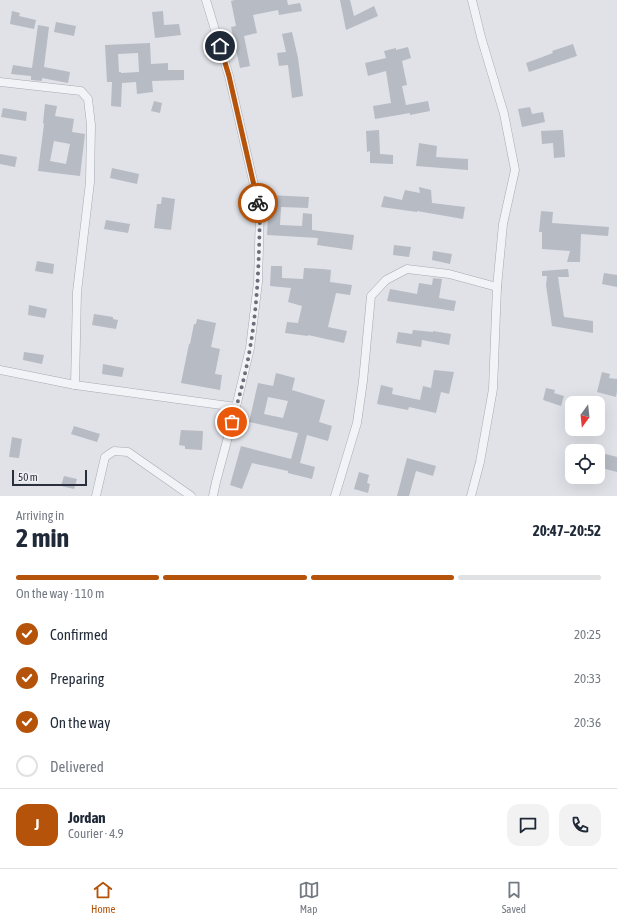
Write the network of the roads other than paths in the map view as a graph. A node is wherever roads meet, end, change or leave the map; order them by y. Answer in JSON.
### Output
{"nodes":[{"id":1,"x":206,"y":0,"type":"edge"},
{"id":2,"x":472,"y":0,"type":"edge"},
{"id":3,"x":0,"y":82,"type":"edge"},
{"id":4,"x":497,"y":287,"type":"junction"},
{"id":5,"x":0,"y":370,"type":"edge"},
{"id":6,"x":75,"y":384,"type":"junction"},
{"id":7,"x":236,"y":407,"type":"junction"},
{"id":8,"x":96,"y":496,"type":"edge"},
{"id":9,"x":191,"y":496,"type":"edge"},
{"id":10,"x":213,"y":496,"type":"edge"},
{"id":11,"x":335,"y":496,"type":"edge"},
{"id":12,"x":471,"y":496,"type":"edge"}],
"edges":[{"from":1,"to":7,"type":"street"},
{"from":2,"to":4,"type":"street"},
{"from":3,"to":6,"type":"street"},
{"from":4,"to":11,"type":"street"},
{"from":4,"to":12,"type":"street"},
{"from":5,"to":6,"type":"street"},
{"from":6,"to":7,"type":"street"},
{"from":7,"to":10,"type":"street"},
{"from":8,"to":9,"type":"street"}]}
